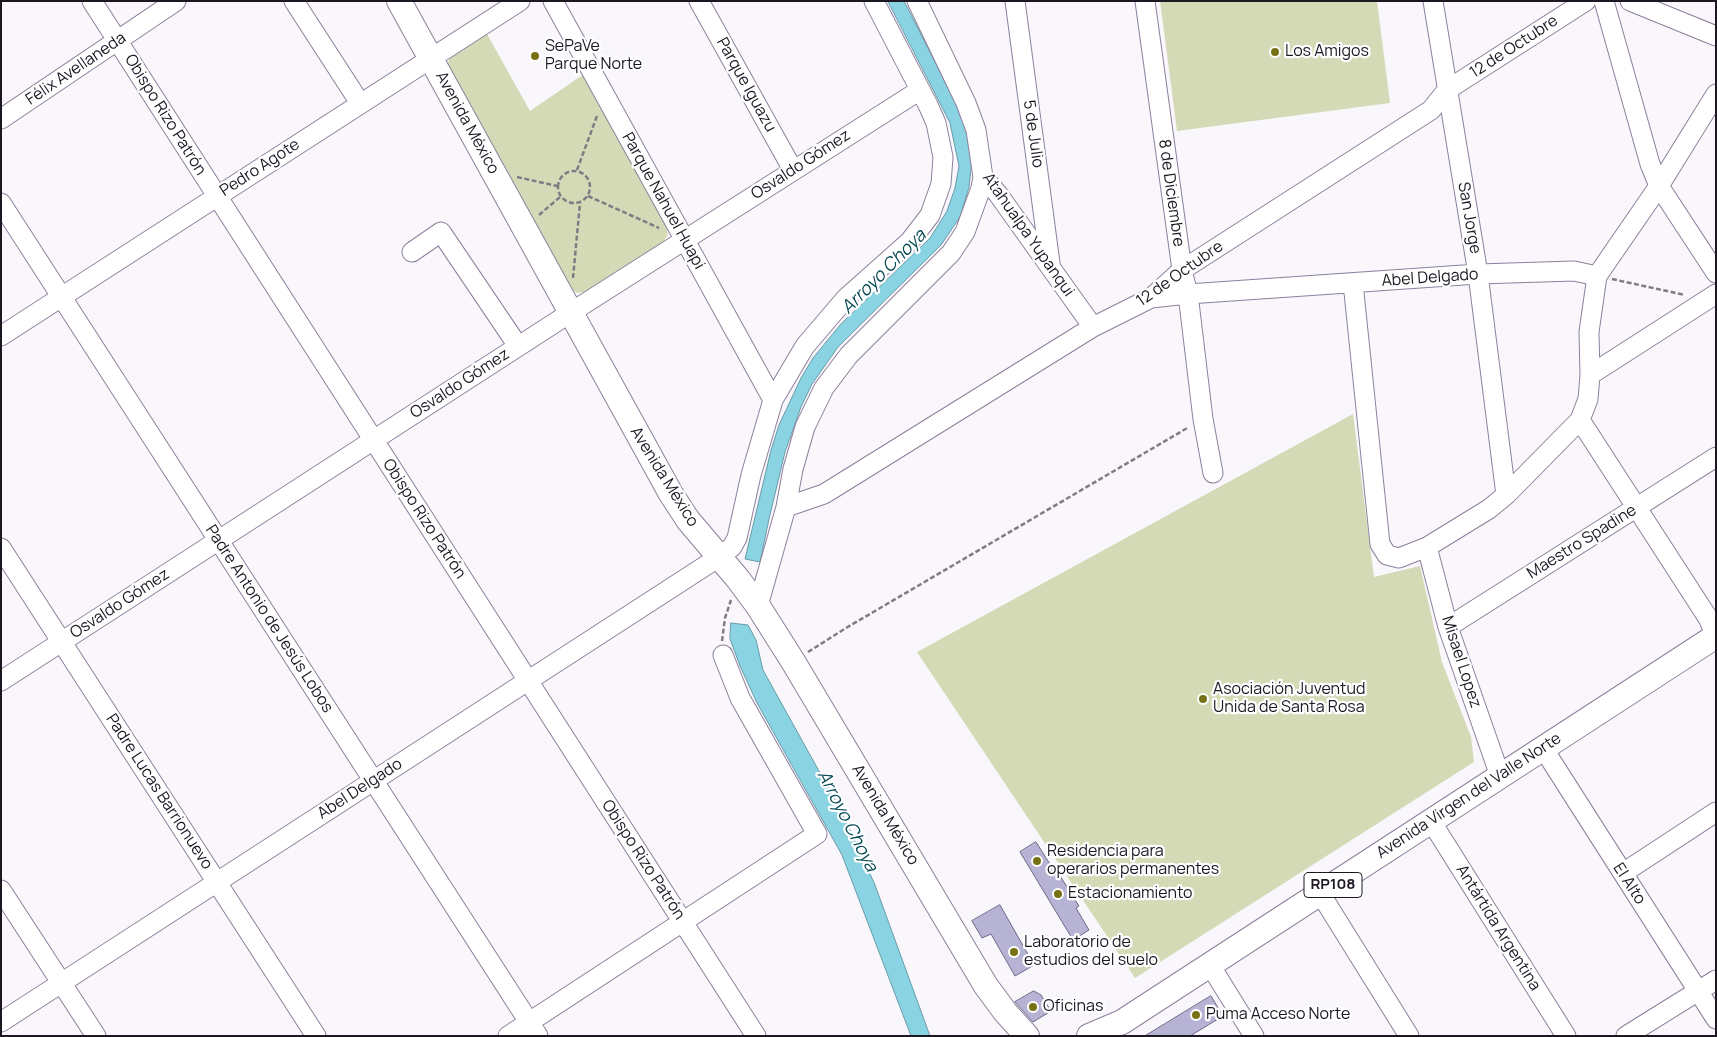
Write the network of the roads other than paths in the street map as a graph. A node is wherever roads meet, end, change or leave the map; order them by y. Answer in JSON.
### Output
{"nodes":[{"id":1,"x":92,"y":1,"type":"edge"},
{"id":2,"x":176,"y":1,"type":"edge"},
{"id":3,"x":294,"y":1,"type":"edge"},
{"id":4,"x":399,"y":1,"type":"edge"},
{"id":5,"x":520,"y":1,"type":"edge"},
{"id":6,"x":553,"y":1,"type":"edge"},
{"id":7,"x":700,"y":1,"type":"edge"},
{"id":8,"x":874,"y":1,"type":"edge"},
{"id":9,"x":917,"y":1,"type":"edge"},
{"id":10,"x":1015,"y":1,"type":"edge"},
{"id":11,"x":1145,"y":1,"type":"edge"},
{"id":12,"x":1433,"y":1,"type":"edge"},
{"id":13,"x":1586,"y":1,"type":"edge"},
{"id":14,"x":1604,"y":1,"type":"edge"},
{"id":15,"x":1630,"y":1,"type":"edge"},
{"id":16,"x":1676,"y":10,"type":"edge"},
{"id":17,"x":1716,"y":36,"type":"edge"},
{"id":18,"x":118,"y":40,"type":"junction"},
{"id":19,"x":432,"y":58,"type":"junction"},
{"id":20,"x":920,"y":90,"type":"junction"},
{"id":21,"x":1447,"y":90,"type":"junction"},
{"id":22,"x":1716,"y":94,"type":"edge"},
{"id":23,"x":360,"y":104,"type":"junction"},
{"id":24,"x":1,"y":120,"type":"edge"},
{"id":25,"x":793,"y":170,"type":"junction"},
{"id":26,"x":983,"y":177,"type":"junction"},
{"id":27,"x":1659,"y":186,"type":"junction"},
{"id":28,"x":216,"y":196,"type":"junction"},
{"id":29,"x":1,"y":203,"type":"edge"},
{"id":30,"x":685,"y":240,"type":"junction"},
{"id":31,"x":412,"y":252,"type":"dead end"},
{"id":32,"x":1051,"y":266,"type":"junction"},
{"id":33,"x":1182,"y":270,"type":"junction"},
{"id":34,"x":1716,"y":273,"type":"edge"},
{"id":35,"x":1478,"y":274,"type":"junction"},
{"id":36,"x":1597,"y":276,"type":"junction"},
{"id":37,"x":1353,"y":283,"type":"junction"},
{"id":38,"x":1188,"y":294,"type":"junction"},
{"id":39,"x":62,"y":297,"type":"junction"},
{"id":40,"x":1711,"y":297,"type":"edge"},
{"id":41,"x":1151,"y":298,"type":"junction"},
{"id":42,"x":570,"y":312,"type":"junction"},
{"id":43,"x":1093,"y":327,"type":"junction"},
{"id":44,"x":1,"y":336,"type":"edge"},
{"id":45,"x":518,"y":346,"type":"junction"},
{"id":46,"x":1590,"y":375,"type":"junction"},
{"id":47,"x":774,"y":400,"type":"junction"},
{"id":48,"x":1580,"y":420,"type":"junction"},
{"id":49,"x":373,"y":440,"type":"junction"},
{"id":50,"x":1716,"y":456,"type":"edge"},
{"id":51,"x":1213,"y":472,"type":"dead end"},
{"id":52,"x":1506,"y":495,"type":"junction"},
{"id":53,"x":786,"y":507,"type":"junction"},
{"id":54,"x":1636,"y":508,"type":"junction"},
{"id":55,"x":218,"y":540,"type":"junction"},
{"id":56,"x":1427,"y":547,"type":"junction"},
{"id":57,"x":1,"y":548,"type":"edge"},
{"id":58,"x":719,"y":557,"type":"junction"},
{"id":59,"x":758,"y":606,"type":"junction"},
{"id":60,"x":1448,"y":627,"type":"junction"},
{"id":61,"x":1716,"y":636,"type":"edge"},
{"id":62,"x":62,"y":642,"type":"junction"},
{"id":63,"x":724,"y":655,"type":"road end"},
{"id":64,"x":1,"y":681,"type":"edge"},
{"id":65,"x":528,"y":681,"type":"junction"},
{"id":66,"x":1543,"y":748,"type":"junction"},
{"id":67,"x":1500,"y":776,"type":"junction"},
{"id":68,"x":373,"y":781,"type":"junction"},
{"id":69,"x":1716,"y":812,"type":"edge"},
{"id":70,"x":1431,"y":821,"type":"junction"},
{"id":71,"x":1623,"y":874,"type":"junction"},
{"id":72,"x":217,"y":882,"type":"junction"},
{"id":73,"x":1,"y":890,"type":"edge"},
{"id":74,"x":1320,"y":893,"type":"junction"},
{"id":75,"x":683,"y":922,"type":"junction"},
{"id":76,"x":1210,"y":965,"type":"junction"},
{"id":77,"x":1716,"y":980,"type":"edge"},
{"id":78,"x":62,"y":983,"type":"junction"},
{"id":79,"x":986,"y":986,"type":"junction"},
{"id":80,"x":1698,"y":991,"type":"junction"},
{"id":81,"x":1716,"y":1019,"type":"edge"},
{"id":82,"x":1,"y":1022,"type":"edge"},
{"id":83,"x":533,"y":1029,"type":"edge"},
{"id":84,"x":1116,"y":1029,"type":"edge"},
{"id":85,"x":96,"y":1036,"type":"edge"},
{"id":86,"x":316,"y":1036,"type":"edge"},
{"id":87,"x":508,"y":1036,"type":"edge"},
{"id":88,"x":756,"y":1036,"type":"edge"},
{"id":89,"x":1002,"y":1036,"type":"edge"},
{"id":90,"x":1027,"y":1036,"type":"edge"},
{"id":91,"x":1089,"y":1036,"type":"edge"},
{"id":92,"x":1254,"y":1036,"type":"edge"},
{"id":93,"x":1409,"y":1036,"type":"edge"},
{"id":94,"x":1566,"y":1036,"type":"edge"},
{"id":95,"x":1626,"y":1036,"type":"edge"}],
"edges":[{"from":1,"to":18,"type":"street","name":"Obispo Rizo Patrón"},
{"from":2,"to":18,"type":"street","name":"Félix Avellaneda"},
{"from":3,"to":23,"type":"street"},
{"from":4,"to":19,"type":"main road","name":"Avenida México"},
{"from":5,"to":19,"type":"street","name":"Pedro Agote"},
{"from":6,"to":30,"type":"street","name":"Parque Nahuel Huapi"},
{"from":7,"to":25,"type":"street","name":"Parque Iguazu"},
{"from":8,"to":20,"type":"street","name":"Abel Delgado"},
{"from":9,"to":26,"type":"street","name":"Atahualpa Yupanqui"},
{"from":10,"to":32,"type":"street","name":"5 de Julio"},
{"from":11,"to":33,"type":"street","name":"8 de Diciembre"},
{"from":12,"to":21,"type":"street","name":"San Jorge"},
{"from":13,"to":21,"type":"street","name":"12 de Octubre"},
{"from":14,"to":27,"type":"street"},
{"from":15,"to":16,"type":"street"},
{"from":16,"to":17,"type":"street"},
{"from":18,"to":24,"type":"street","name":"Félix Avellaneda"},
{"from":18,"to":28,"type":"street","name":"Obispo Rizo Patrón"},
{"from":19,"to":23,"type":"street","name":"Pedro Agote"},
{"from":19,"to":42,"type":"main road","name":"Avenida México"},
{"from":20,"to":25,"type":"street","name":"Osvaldo Gómez"},
{"from":20,"to":47,"type":"street","name":"Abel Delgado"},
{"from":21,"to":33,"type":"street","name":"12 de Octubre"},
{"from":21,"to":35,"type":"street","name":"San Jorge"},
{"from":22,"to":27,"type":"street"},
{"from":23,"to":28,"type":"street","name":"Pedro Agote"},
{"from":25,"to":30,"type":"street","name":"Osvaldo Gómez"},
{"from":26,"to":32,"type":"street","name":"Atahualpa Yupanqui"},
{"from":26,"to":53,"type":"street"},
{"from":27,"to":34,"type":"street"},
{"from":27,"to":36,"type":"street"},
{"from":28,"to":39,"type":"street","name":"Pedro Agote"},
{"from":28,"to":49,"type":"street","name":"Obispo Rizo Patrón"},
{"from":29,"to":39,"type":"street","name":"Padre Antonio de Jesús Lobos"},
{"from":30,"to":42,"type":"street","name":"Osvaldo Gómez"},
{"from":30,"to":47,"type":"street","name":"Parque Nahuel Huapi"},
{"from":31,"to":45,"type":"street"},
{"from":32,"to":43,"type":"street","name":"Atahualpa Yupanqui"},
{"from":33,"to":38,"type":"street","name":"8 de Diciembre"},
{"from":33,"to":41,"type":"street","name":"12 de Octubre"},
{"from":35,"to":36,"type":"street","name":"Abel Delgado"},
{"from":35,"to":37,"type":"street","name":"Abel Delgado"},
{"from":35,"to":52,"type":"street","name":"San Jorge"},
{"from":36,"to":46,"type":"street"},
{"from":37,"to":38,"type":"street","name":"Abel Delgado"},
{"from":37,"to":56,"type":"street"},
{"from":38,"to":41,"type":"street","name":"Abel Delgado"},
{"from":38,"to":51,"type":"street","name":"8 de Diciembre"},
{"from":39,"to":44,"type":"street","name":"Pedro Agote"},
{"from":39,"to":55,"type":"street","name":"Padre Antonio de Jesús Lobos"},
{"from":40,"to":46,"type":"street"},
{"from":41,"to":43,"type":"street","name":"12 de Octubre"},
{"from":42,"to":45,"type":"street","name":"Osvaldo Gómez"},
{"from":42,"to":58,"type":"main road","name":"Avenida México"},
{"from":43,"to":53,"type":"street","name":"12 de Octubre"},
{"from":45,"to":49,"type":"street","name":"Osvaldo Gómez"},
{"from":46,"to":48,"type":"street"},
{"from":47,"to":58,"type":"street","name":"Abel Delgado"},
{"from":48,"to":52,"type":"street"},
{"from":48,"to":54,"type":"street"},
{"from":49,"to":55,"type":"street","name":"Osvaldo Gómez"},
{"from":49,"to":65,"type":"street","name":"Obispo Rizo Patrón"},
{"from":50,"to":54,"type":"street","name":"Maestro Spadine"},
{"from":52,"to":56,"type":"street"},
{"from":53,"to":59,"type":"street"},
{"from":54,"to":60,"type":"street","name":"Maestro Spadine"},
{"from":54,"to":61,"type":"street"},
{"from":55,"to":62,"type":"street","name":"Osvaldo Gómez"},
{"from":55,"to":68,"type":"street","name":"Padre Antonio de Jesús Lobos"},
{"from":56,"to":60,"type":"street","name":"Misael Lopez"},
{"from":57,"to":62,"type":"street","name":"Padre Lucas Barrionuevo"},
{"from":58,"to":59,"type":"main road","name":"Avenida México"},
{"from":58,"to":65,"type":"street","name":"Abel Delgado"},
{"from":59,"to":79,"type":"main road","name":"Avenida México"},
{"from":60,"to":67,"type":"street","name":"Misael Lopez"},
{"from":61,"to":66,"type":"main road","name":"Avenida Virgen del Valle Norte","number":"RP108"},
{"from":62,"to":64,"type":"street","name":"Osvaldo Gómez"},
{"from":62,"to":72,"type":"street","name":"Padre Lucas Barrionuevo"},
{"from":63,"to":75,"type":"street"},
{"from":65,"to":68,"type":"street","name":"Abel Delgado"},
{"from":65,"to":75,"type":"street","name":"Obispo Rizo Patrón"},
{"from":66,"to":67,"type":"main road","name":"Avenida Virgen del Valle Norte","number":"RP108"},
{"from":66,"to":71,"type":"street","name":"El Alto"},
{"from":67,"to":70,"type":"main road","name":"Avenida Virgen del Valle Norte","number":"RP108"},
{"from":68,"to":72,"type":"street","name":"Abel Delgado"},
{"from":68,"to":83,"type":"street","name":"Padre Antonio de Jesús Lobos"},
{"from":69,"to":71,"type":"street"},
{"from":70,"to":74,"type":"main road","name":"Avenida Virgen del Valle Norte","number":"RP108"},
{"from":70,"to":94,"type":"street","name":"Antártida Argentina"},
{"from":71,"to":80,"type":"street","name":"El Alto"},
{"from":72,"to":78,"type":"street","name":"Abel Delgado"},
{"from":72,"to":86,"type":"street","name":"Padre Lucas Barrionuevo"},
{"from":73,"to":78,"type":"street"},
{"from":74,"to":76,"type":"main road","name":"Avenida Virgen del Valle Norte","number":"RP108"},
{"from":74,"to":93,"type":"street"},
{"from":75,"to":83,"type":"street"},
{"from":75,"to":88,"type":"street","name":"Obispo Rizo Patrón"},
{"from":76,"to":84,"type":"main road","name":"Avenida Virgen del Valle Norte","number":"RP108"},
{"from":76,"to":92,"type":"street"},
{"from":77,"to":80,"type":"street"},
{"from":78,"to":82,"type":"street","name":"Abel Delgado"},
{"from":78,"to":85,"type":"street"},
{"from":79,"to":89,"type":"main road","name":"Avenida México"},
{"from":79,"to":90,"type":"main road","name":"Avenida México"},
{"from":80,"to":81,"type":"street","name":"El Alto"},
{"from":80,"to":95,"type":"street"},
{"from":83,"to":87,"type":"street"},
{"from":84,"to":91,"type":"main road","name":"Avenida Virgen del Valle Norte","number":"RP108"}]}
